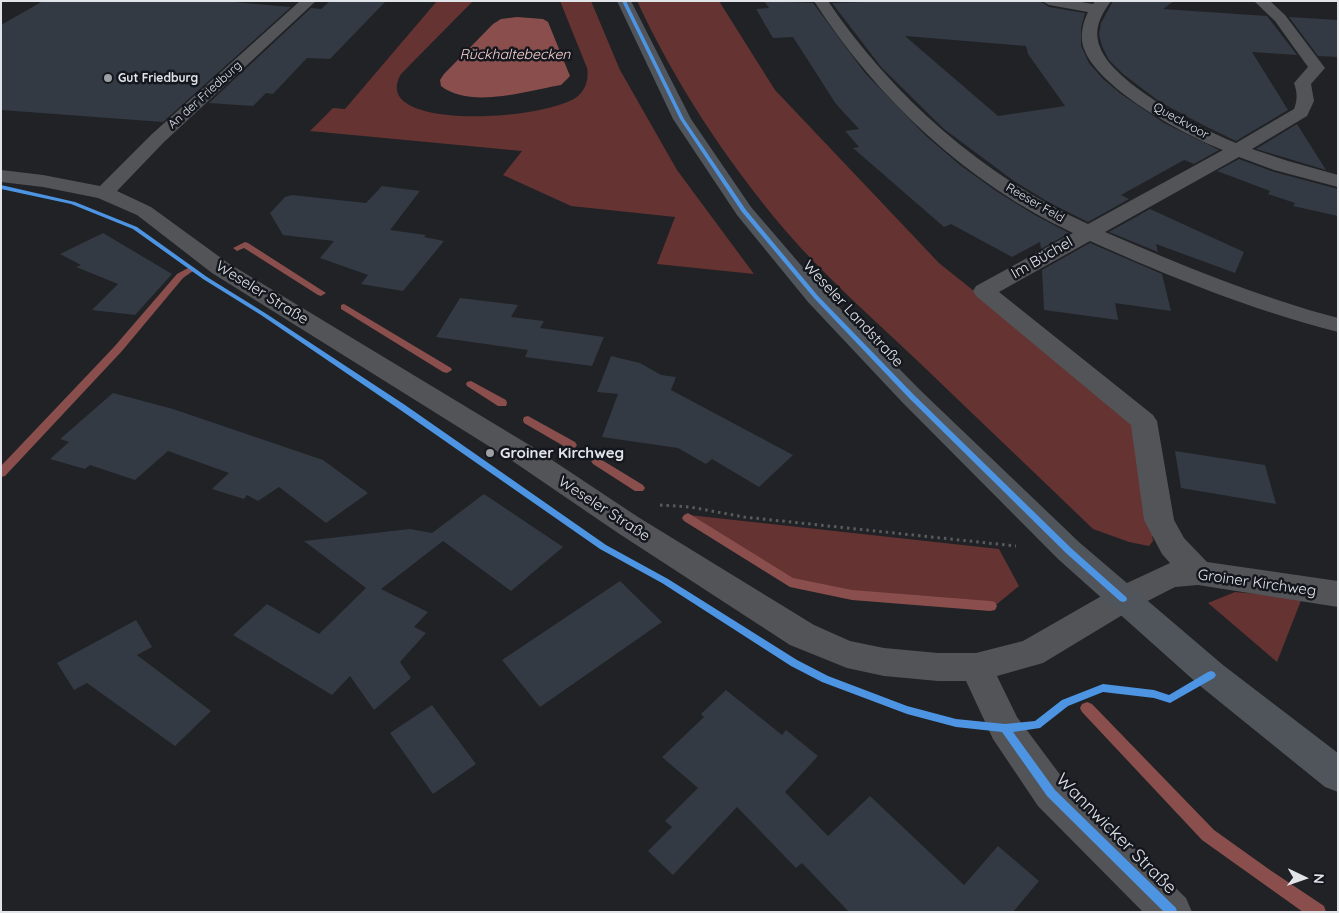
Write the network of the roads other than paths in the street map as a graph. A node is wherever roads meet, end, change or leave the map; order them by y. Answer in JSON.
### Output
{"nodes":[{"id":1,"x":309,"y":1,"type":"edge"},
{"id":2,"x":624,"y":1,"type":"edge"},
{"id":3,"x":821,"y":1,"type":"edge"},
{"id":4,"x":1049,"y":1,"type":"edge"},
{"id":5,"x":1261,"y":1,"type":"edge"},
{"id":6,"x":1099,"y":5,"type":"edge"},
{"id":7,"x":1239,"y":150,"type":"junction"},
{"id":8,"x":1,"y":176,"type":"edge"},
{"id":9,"x":1338,"y":181,"type":"edge"},
{"id":10,"x":104,"y":192,"type":"junction"},
{"id":11,"x":1088,"y":232,"type":"junction"},
{"id":12,"x":1338,"y":325,"type":"edge"},
{"id":13,"x":1198,"y":573,"type":"junction"},
{"id":14,"x":1338,"y":594,"type":"edge"},
{"id":15,"x":1123,"y":599,"type":"junction"},
{"id":16,"x":976,"y":667,"type":"junction"},
{"id":17,"x":1338,"y":775,"type":"edge"},
{"id":18,"x":1172,"y":912,"type":"edge"}],
"edges":[{"from":1,"to":10,"type":"street","name":"An der Friedburg"},
{"from":2,"to":15,"type":"main road","name":"Weseler Landstraße"},
{"from":3,"to":11,"type":"street","name":"Reeser Feld"},
{"from":4,"to":6,"type":"street"},
{"from":5,"to":7,"type":"street","name":"Im Büchel"},
{"from":6,"to":7,"type":"street","name":"Queckvoor"},
{"from":7,"to":9,"type":"street","name":"Queckvoor"},
{"from":7,"to":11,"type":"street","name":"Im Büchel"},
{"from":8,"to":10,"type":"street","name":"Weseler Straße"},
{"from":10,"to":16,"type":"street","name":"Weseler Straße"},
{"from":11,"to":12,"type":"street","name":"Reeser Feld"},
{"from":11,"to":13,"type":"street","name":"Im Büchel"},
{"from":13,"to":14,"type":"street","name":"Groiner Kirchweg"},
{"from":13,"to":15,"type":"street","name":"Groiner Kirchweg"},
{"from":15,"to":16,"type":"street","name":"Weseler Straße"},
{"from":15,"to":17,"type":"main road","name":"Weseler Landstraße"},
{"from":16,"to":18,"type":"street","name":"Wannwicker Straße"}]}
